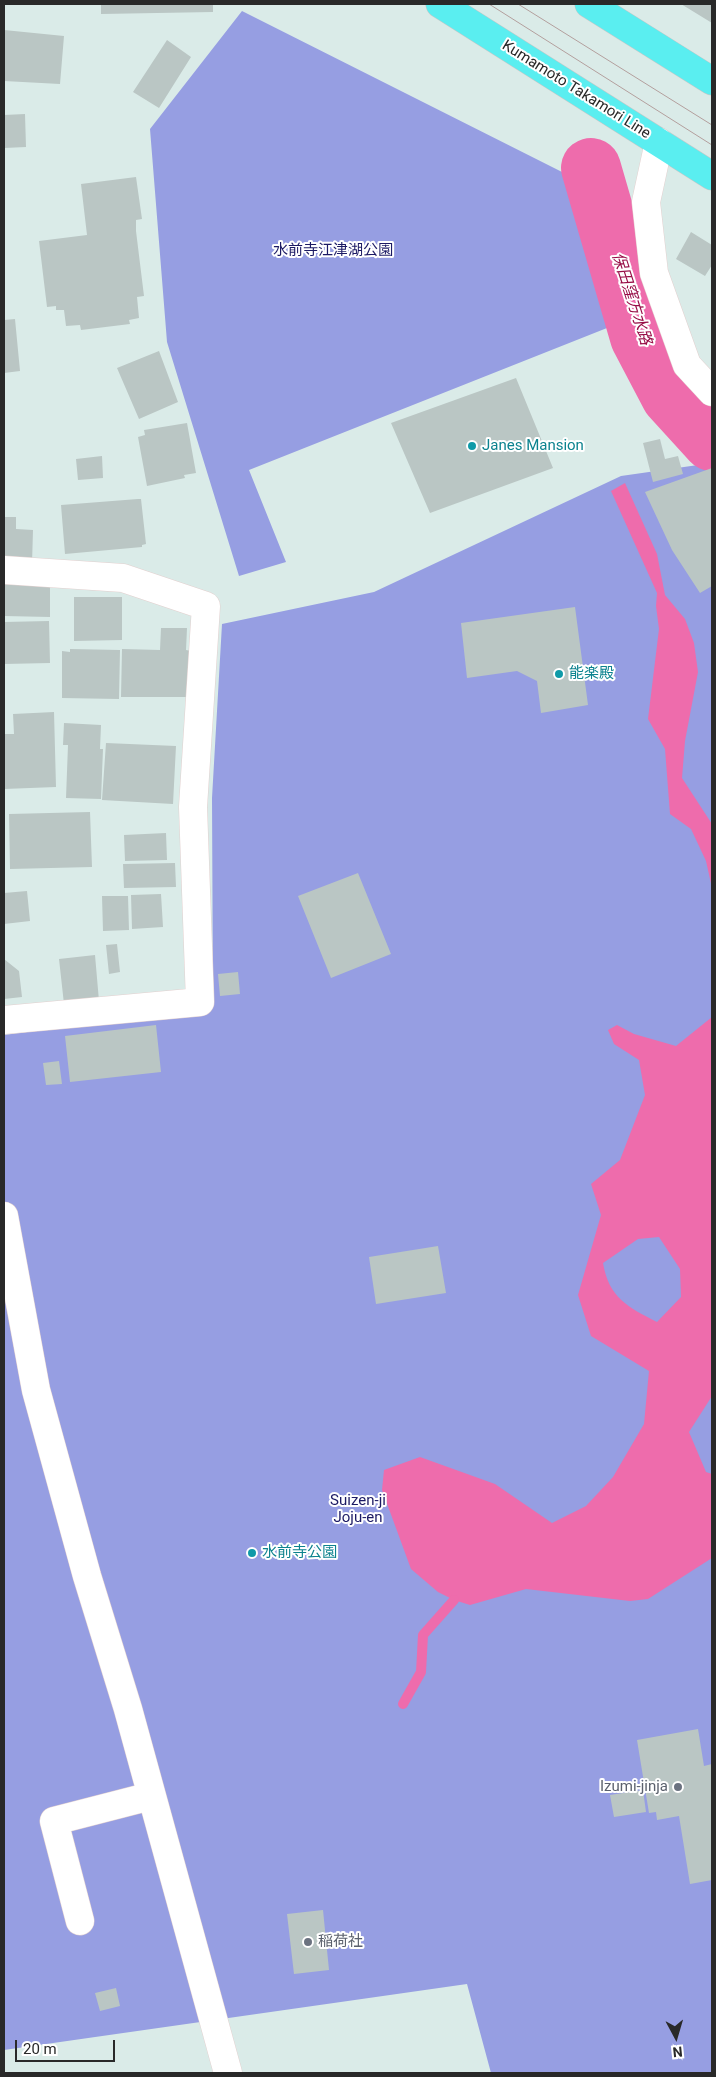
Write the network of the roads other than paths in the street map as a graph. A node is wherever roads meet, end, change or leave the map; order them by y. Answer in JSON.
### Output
{"nodes":[{"id":1,"x":440,"y":4,"type":"edge"},
{"id":2,"x":589,"y":4,"type":"edge"},
{"id":3,"x":712,"y":81,"type":"edge"},
{"id":4,"x":659,"y":142,"type":"junction"},
{"id":5,"x":712,"y":176,"type":"edge"},
{"id":6,"x":712,"y":392,"type":"edge"},
{"id":7,"x":4,"y":570,"type":"edge"},
{"id":8,"x":4,"y":1020,"type":"edge"},
{"id":9,"x":4,"y":1216,"type":"edge"},
{"id":10,"x":151,"y":1796,"type":"junction"},
{"id":11,"x":80,"y":1922,"type":"dead end"},
{"id":12,"x":228,"y":2073,"type":"edge"}],
"edges":[{"from":1,"to":4,"type":"main road","name":"Kumamoto Takamori Line"},
{"from":2,"to":3,"type":"main road"},
{"from":4,"to":5,"type":"main road","name":"Kumamoto Takamori Line"},
{"from":4,"to":6,"type":"street"},
{"from":7,"to":8,"type":"street"},
{"from":9,"to":10,"type":"street"},
{"from":10,"to":11,"type":"street"},
{"from":10,"to":12,"type":"street"}]}
